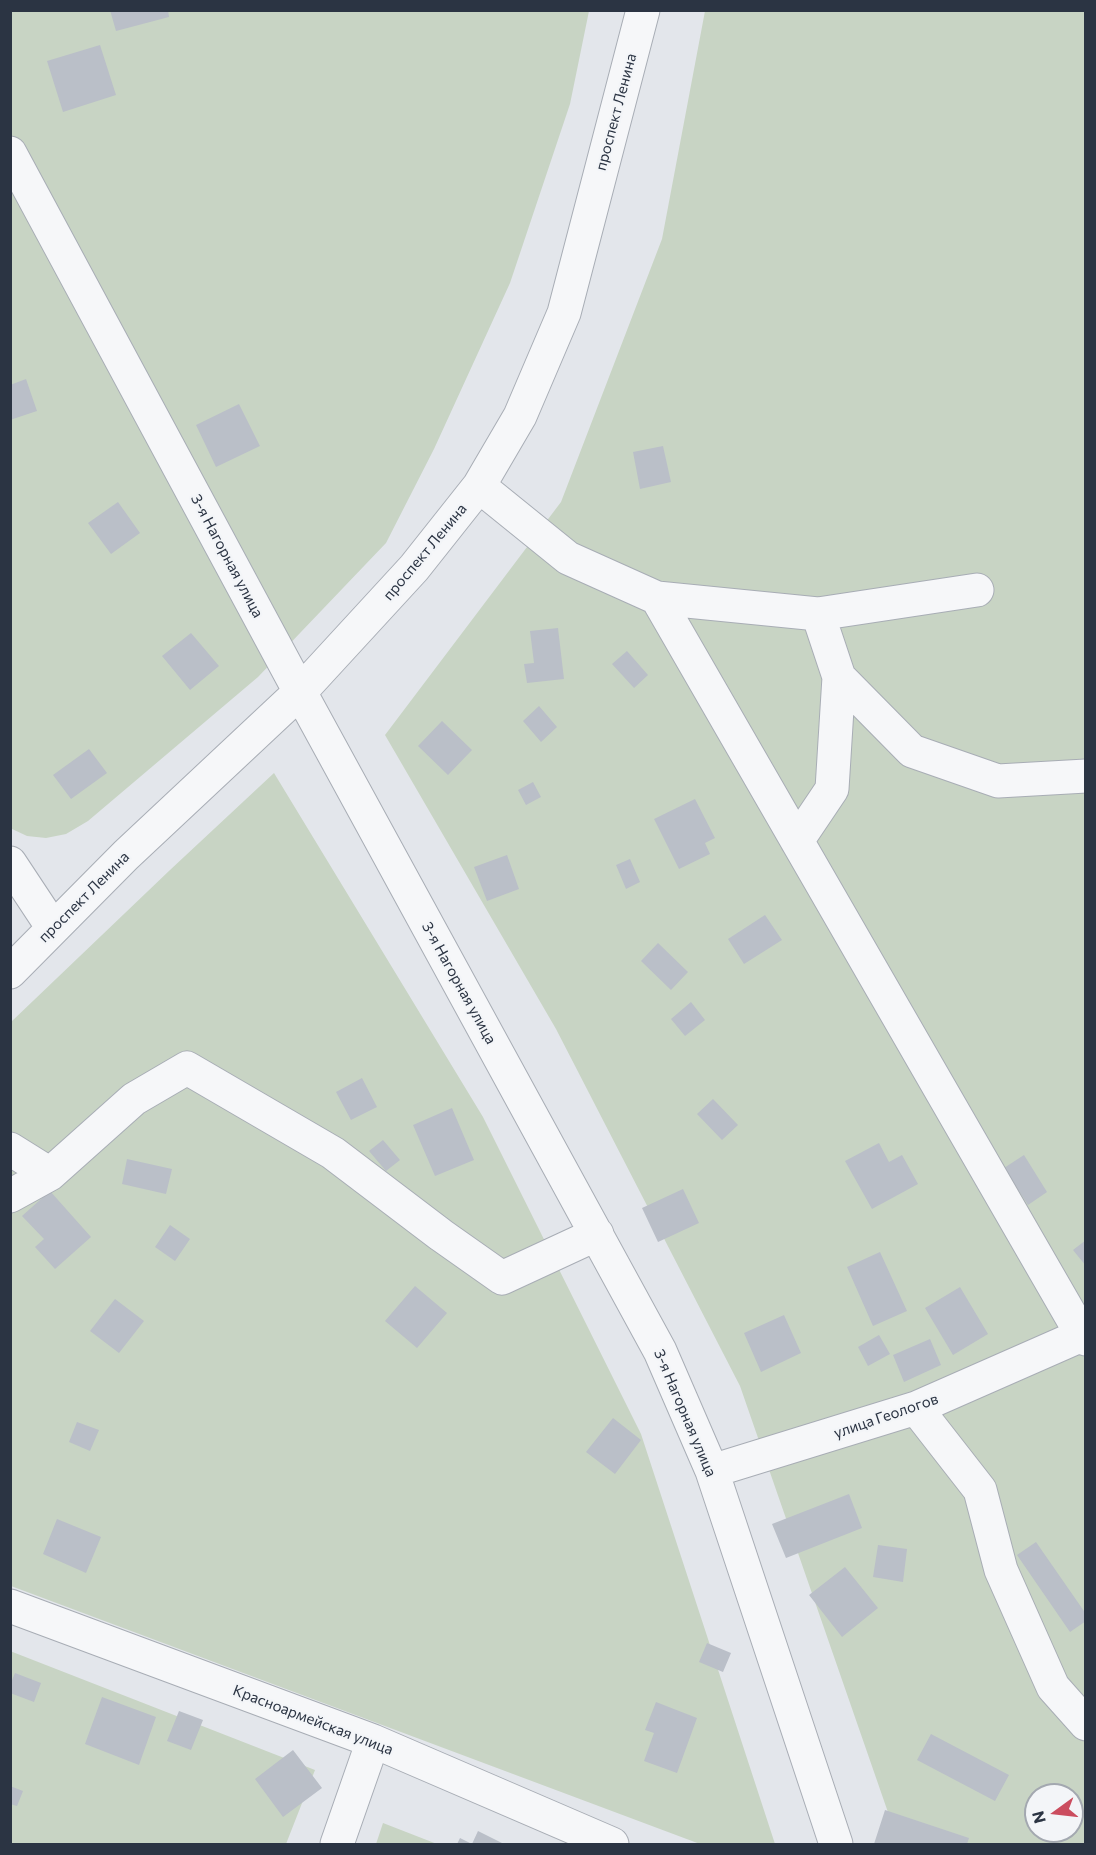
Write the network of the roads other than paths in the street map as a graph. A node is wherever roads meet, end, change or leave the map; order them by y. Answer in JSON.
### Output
{"nodes":[{"id":1,"x":642,"y":10,"type":"edge"},
{"id":2,"x":10,"y":153,"type":"edge"},
{"id":3,"x":479,"y":486,"type":"junction"},
{"id":4,"x":977,"y":590,"type":"dead end"},
{"id":5,"x":657,"y":597,"type":"junction"},
{"id":6,"x":818,"y":614,"type":"junction"},
{"id":7,"x":839,"y":677,"type":"junction"},
{"id":8,"x":300,"y":692,"type":"junction"},
{"id":9,"x":1086,"y":776,"type":"edge"},
{"id":10,"x":798,"y":841,"type":"junction"},
{"id":11,"x":10,"y":863,"type":"edge"},
{"id":12,"x":52,"y":928,"type":"junction"},
{"id":13,"x":10,"y":972,"type":"edge"},
{"id":14,"x":10,"y":1149,"type":"edge"},
{"id":15,"x":50,"y":1174,"type":"junction"},
{"id":16,"x":10,"y":1196,"type":"edge"},
{"id":17,"x":597,"y":1234,"type":"junction"},
{"id":18,"x":1084,"y":1337,"type":"edge"},
{"id":19,"x":916,"y":1408,"type":"junction"},
{"id":20,"x":712,"y":1471,"type":"junction"},
{"id":21,"x":10,"y":1606,"type":"edge"},
{"id":22,"x":1086,"y":1724,"type":"edge"},
{"id":23,"x":373,"y":1741,"type":"junction"},
{"id":24,"x":337,"y":1845,"type":"edge"},
{"id":25,"x":612,"y":1845,"type":"edge"},
{"id":26,"x":836,"y":1845,"type":"edge"}],
"edges":[{"from":1,"to":3,"type":"street","name":"проспект Ленина"},
{"from":2,"to":8,"type":"street","name":"3-я Нагорная улица"},
{"from":3,"to":5,"type":"street"},
{"from":3,"to":8,"type":"street","name":"проспект Ленина"},
{"from":4,"to":6,"type":"street"},
{"from":5,"to":6,"type":"street"},
{"from":5,"to":10,"type":"street"},
{"from":6,"to":7,"type":"street"},
{"from":7,"to":9,"type":"street"},
{"from":7,"to":10,"type":"street"},
{"from":8,"to":12,"type":"street","name":"проспект Ленина"},
{"from":8,"to":17,"type":"street","name":"3-я Нагорная улица"},
{"from":10,"to":18,"type":"street"},
{"from":11,"to":12,"type":"street"},
{"from":12,"to":13,"type":"street","name":"проспект Ленина"},
{"from":14,"to":15,"type":"street"},
{"from":15,"to":16,"type":"street"},
{"from":15,"to":17,"type":"street"},
{"from":17,"to":20,"type":"street","name":"3-я Нагорная улица"},
{"from":18,"to":19,"type":"street","name":"улица Геологов"},
{"from":19,"to":20,"type":"street","name":"улица Геологов"},
{"from":19,"to":22,"type":"street"},
{"from":20,"to":26,"type":"street","name":"3-я Нагорная улица"},
{"from":21,"to":23,"type":"street","name":"Красноармейская улица"},
{"from":23,"to":24,"type":"street"},
{"from":23,"to":25,"type":"street","name":"Красноармейская улица"}]}
